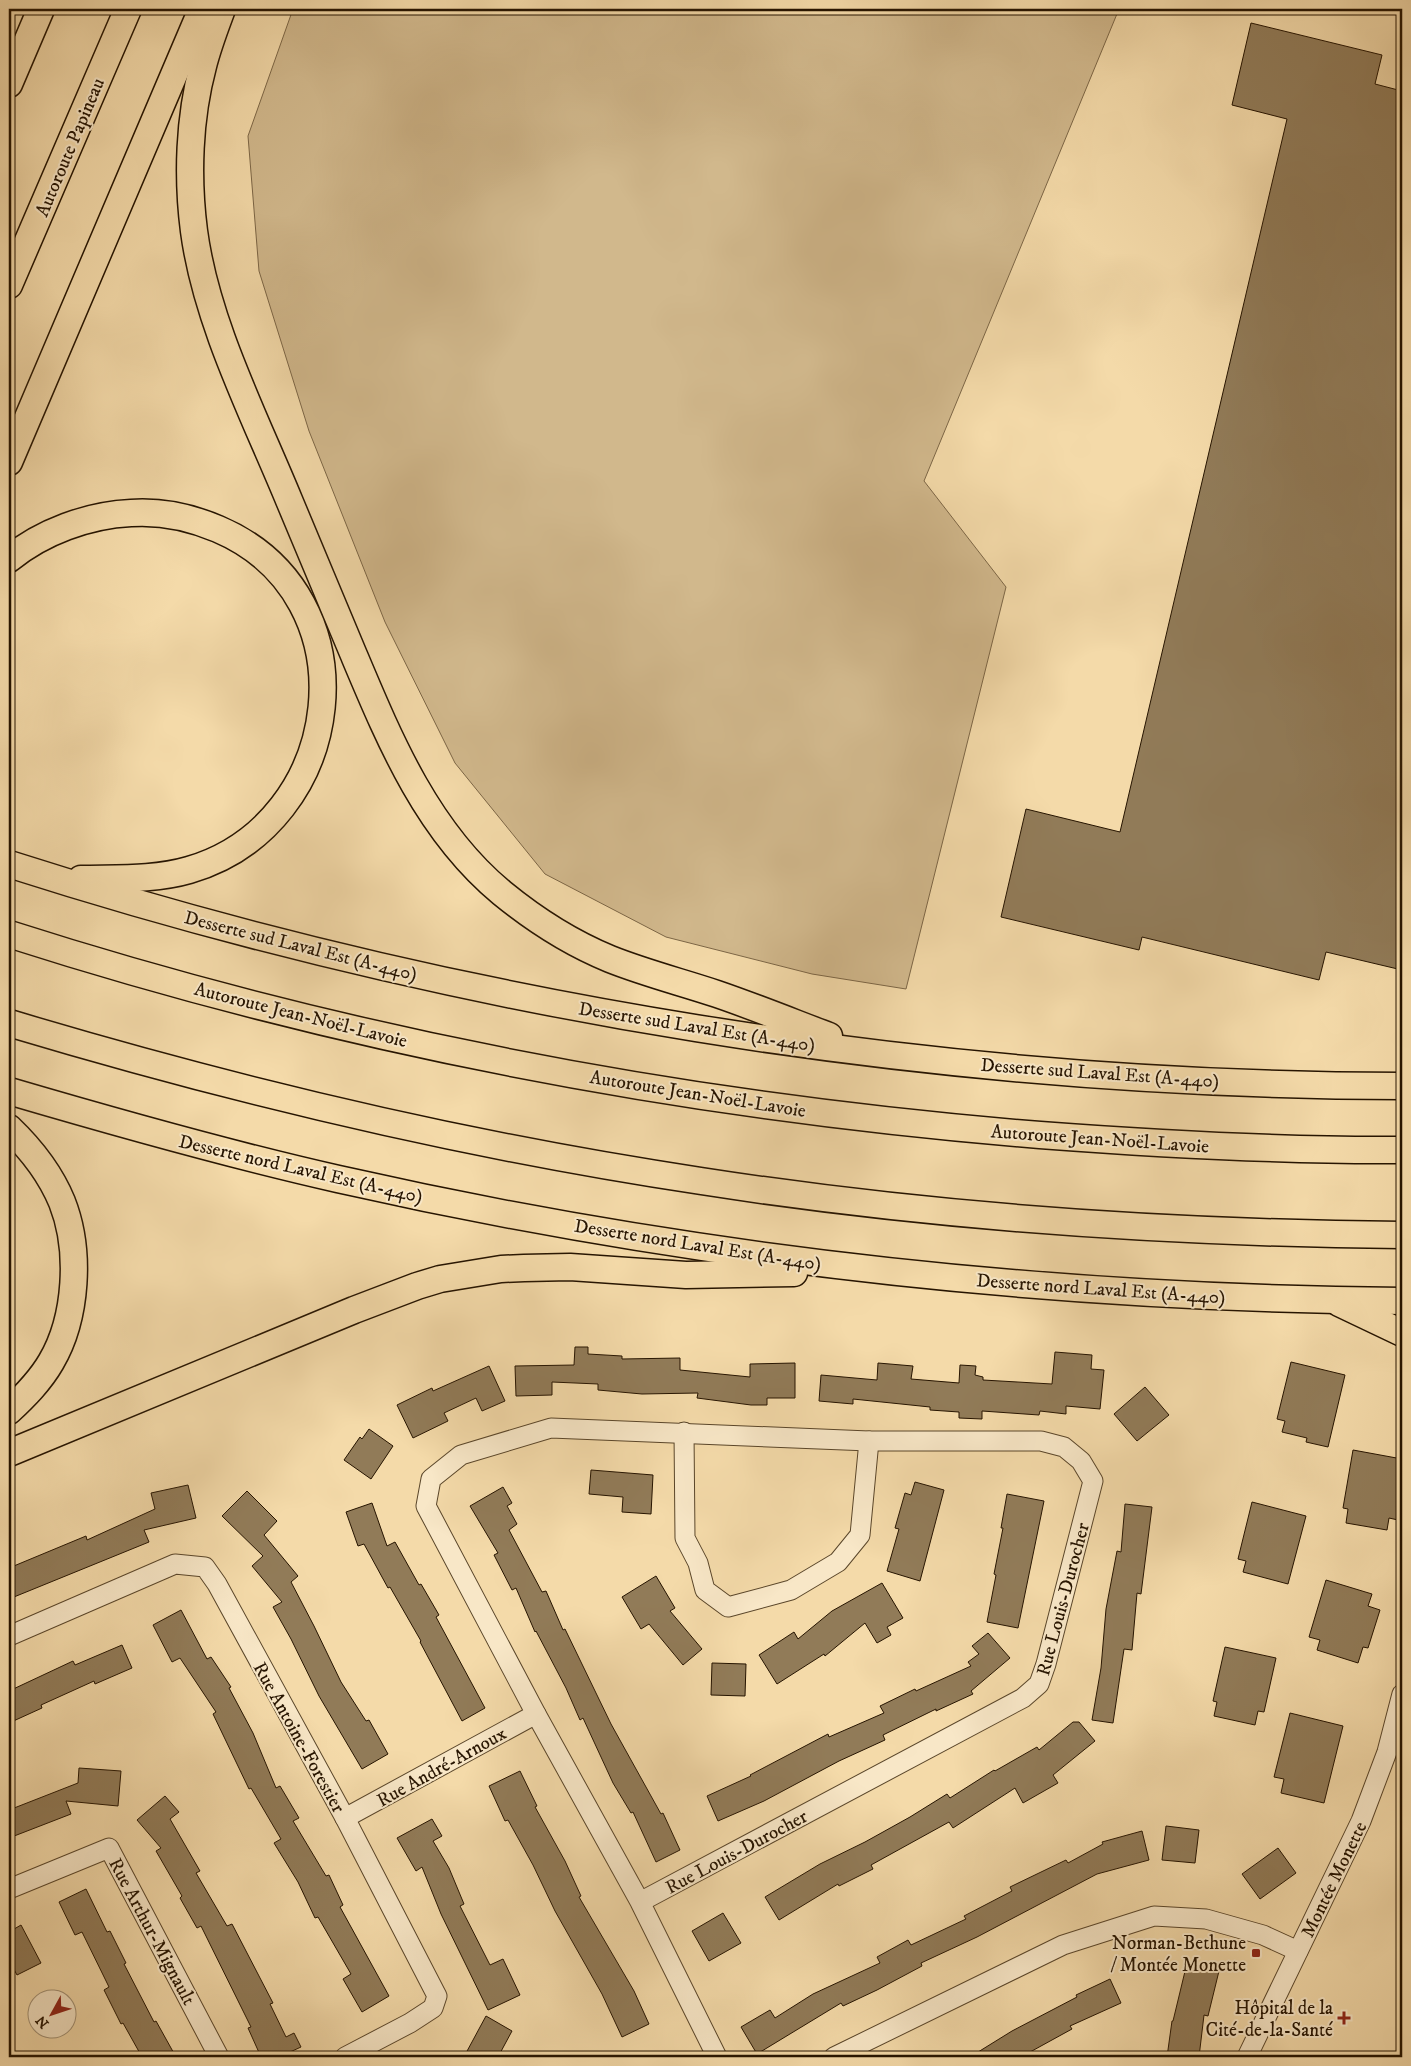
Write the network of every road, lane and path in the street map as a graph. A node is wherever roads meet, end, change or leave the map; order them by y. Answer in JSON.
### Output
{"nodes":[{"id":1,"x":41,"y":9,"type":"edge"},
{"id":2,"x":128,"y":9,"type":"edge"},
{"id":3,"x":202,"y":9,"type":"edge"},
{"id":4,"x":222,"y":9,"type":"edge"},
{"id":5,"x":9,"y":84,"type":"edge"},
{"id":6,"x":9,"y":285,"type":"edge"},
{"id":7,"x":9,"y":462,"type":"edge"},
{"id":8,"x":9,"y":560,"type":"edge"},
{"id":9,"x":9,"y":864,"type":"edge"},
{"id":10,"x":57,"y":880,"type":"junction"},
{"id":11,"x":9,"y":934,"type":"edge"},
{"id":12,"x":9,"y":1023,"type":"edge"},
{"id":13,"x":872,"y":1052,"type":"junction"},
{"id":14,"x":1402,"y":1086,"type":"edge"},
{"id":15,"x":9,"y":1091,"type":"edge"},
{"id":16,"x":9,"y":1128,"type":"edge"},
{"id":17,"x":1402,"y":1150,"type":"edge"},
{"id":18,"x":1402,"y":1235,"type":"edge"},
{"id":19,"x":882,"y":1271,"type":"junction"},
{"id":20,"x":1332,"y":1300,"type":"junction"},
{"id":21,"x":1402,"y":1301,"type":"edge"},
{"id":22,"x":1402,"y":1333,"type":"edge"},
{"id":23,"x":9,"y":1411,"type":"edge"},
{"id":24,"x":684,"y":1432,"type":"junction"},
{"id":25,"x":869,"y":1441,"type":"junction"},
{"id":26,"x":9,"y":1453,"type":"edge"},
{"id":27,"x":9,"y":1636,"type":"edge"},
{"id":28,"x":1402,"y":1694,"type":"edge"},
{"id":29,"x":536,"y":1714,"type":"junction"},
{"id":30,"x":345,"y":1818,"type":"junction"},
{"id":31,"x":9,"y":1889,"type":"edge"},
{"id":32,"x":640,"y":1902,"type":"junction"},
{"id":33,"x":1298,"y":1951,"type":"junction"},
{"id":34,"x":219,"y":2057,"type":"edge"},
{"id":35,"x":346,"y":2057,"type":"edge"},
{"id":36,"x":717,"y":2057,"type":"edge"},
{"id":37,"x":834,"y":2057,"type":"edge"},
{"id":38,"x":1247,"y":2057,"type":"edge"}],
"edges":[{"from":1,"to":5,"type":"highway"},
{"from":2,"to":6,"type":"highway","name":"Autoroute Papineau"},
{"from":3,"to":7,"type":"highway"},
{"from":4,"to":13,"type":"highway"},
{"from":8,"to":10,"type":"highway"},
{"from":9,"to":10,"type":"highway","name":"Desserte sud Laval Est (A-440)"},
{"from":10,"to":13,"type":"highway","name":"Desserte sud Laval Est (A-440)"},
{"from":11,"to":17,"type":"highway","name":"Autoroute Jean-Noël-Lavoie"},
{"from":12,"to":18,"type":"highway"},
{"from":13,"to":14,"type":"highway","name":"Desserte sud Laval Est (A-440)"},
{"from":15,"to":19,"type":"highway","name":"Desserte nord Laval Est (A-440)"},
{"from":16,"to":23,"type":"highway"},
{"from":19,"to":20,"type":"highway","name":"Desserte nord Laval Est (A-440)"},
{"from":19,"to":26,"type":"highway"},
{"from":20,"to":21,"type":"highway","name":"Desserte nord Laval Est (A-440)"},
{"from":20,"to":22,"type":"highway"},
{"from":24,"to":25,"type":"street","name":"Rue Louis-Durocher"},
{"from":24,"to":25,"type":"street"},
{"from":24,"to":29,"type":"street","name":"Rue Louis-Durocher"},
{"from":25,"to":32,"type":"street","name":"Rue Louis-Durocher"},
{"from":27,"to":30,"type":"street","name":"Rue Antoine-Forestier"},
{"from":28,"to":33,"type":"street","name":"Montée Monette"},
{"from":29,"to":30,"type":"street","name":"Rue André-Arnoux"},
{"from":29,"to":32,"type":"street","name":"Rue Louis-Durocher"},
{"from":30,"to":35,"type":"street","name":"Rue Antoine-Forestier"},
{"from":31,"to":34,"type":"street","name":"Rue Arthur-Mignault"},
{"from":32,"to":36,"type":"street","name":"Rue Louis-Durocher"},
{"from":33,"to":37,"type":"street"},
{"from":33,"to":38,"type":"street","name":"Montée Monette"}]}
